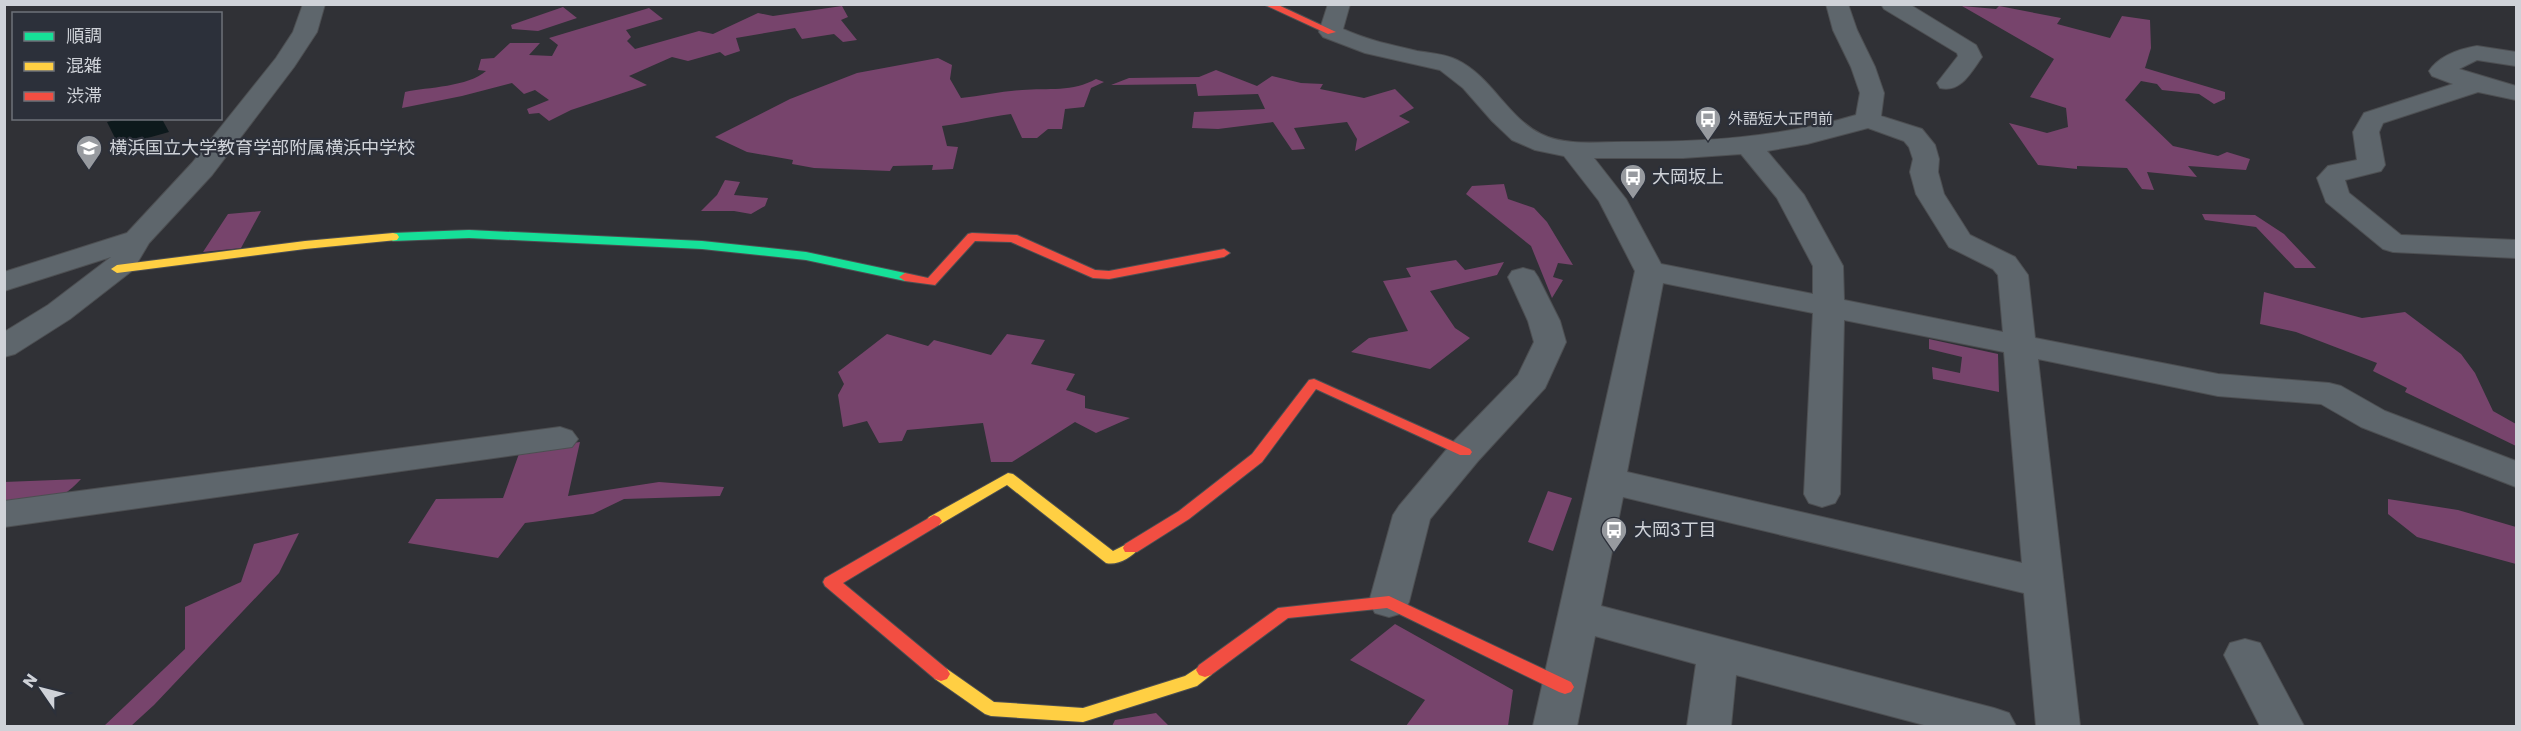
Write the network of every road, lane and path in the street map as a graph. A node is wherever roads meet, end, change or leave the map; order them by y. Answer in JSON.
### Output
{"nodes":[{"id":1,"x":314,"y":4,"type":"edge"},
{"id":2,"x":1267,"y":4,"type":"edge"},
{"id":3,"x":1339,"y":4,"type":"edge"},
{"id":4,"x":1837,"y":4,"type":"edge"},
{"id":5,"x":1892,"y":4,"type":"edge"},
{"id":6,"x":1331,"y":32,"type":"junction"},
{"id":7,"x":2517,"y":59,"type":"edge"},
{"id":8,"x":1949,"y":83,"type":"dead end"},
{"id":9,"x":2477,"y":84,"type":"junction"},
{"id":10,"x":2517,"y":93,"type":"edge"},
{"id":11,"x":1868,"y":120,"type":"junction"},
{"id":12,"x":1749,"y":146,"type":"junction"},
{"id":13,"x":1573,"y":150,"type":"junction"},
{"id":14,"x":137,"y":239,"type":"junction"},
{"id":15,"x":2517,"y":249,"type":"edge"},
{"id":16,"x":1224,"y":253,"type":"dead end"},
{"id":17,"x":117,"y":269,"type":"junction"},
{"id":18,"x":1650,"y":272,"type":"junction"},
{"id":19,"x":1523,"y":277,"type":"dead end"},
{"id":20,"x":4,"y":282,"type":"edge"},
{"id":21,"x":1829,"y":307,"type":"junction"},
{"id":22,"x":2018,"y":346,"type":"junction"},
{"id":23,"x":4,"y":347,"type":"edge"},
{"id":24,"x":560,"y":439,"type":"dead end"},
{"id":25,"x":1465,"y":452,"type":"junction"},
{"id":26,"x":2517,"y":475,"type":"edge"},
{"id":27,"x":1606,"y":480,"type":"junction"},
{"id":28,"x":1822,"y":494,"type":"dead end"},
{"id":29,"x":4,"y":514,"type":"edge"},
{"id":30,"x":2043,"y":583,"type":"junction"},
{"id":31,"x":1389,"y":602,"type":"junction"},
{"id":32,"x":1580,"y":616,"type":"junction"},
{"id":33,"x":1718,"y":654,"type":"junction"},
{"id":34,"x":2245,"y":655,"type":"dead end"},
{"id":35,"x":1565,"y":687,"type":"junction"},
{"id":36,"x":1555,"y":726,"type":"edge"},
{"id":37,"x":1709,"y":726,"type":"edge"},
{"id":38,"x":1994,"y":726,"type":"edge"},
{"id":39,"x":2058,"y":726,"type":"edge"},
{"id":40,"x":2282,"y":726,"type":"edge"}],
"edges":[{"from":1,"to":14,"type":"street"},
{"from":2,"to":6,"type":"street"},
{"from":3,"to":6,"type":"street"},
{"from":4,"to":11,"type":"street"},
{"from":5,"to":8,"type":"street"},
{"from":6,"to":13,"type":"street"},
{"from":7,"to":9,"type":"street"},
{"from":9,"to":10,"type":"street"},
{"from":9,"to":15,"type":"street"},
{"from":11,"to":12,"type":"street"},
{"from":11,"to":22,"type":"street"},
{"from":12,"to":13,"type":"street"},
{"from":12,"to":21,"type":"street"},
{"from":13,"to":18,"type":"street"},
{"from":14,"to":17,"type":"street"},
{"from":14,"to":20,"type":"street"},
{"from":16,"to":17,"type":"street"},
{"from":17,"to":23,"type":"street"},
{"from":18,"to":21,"type":"street"},
{"from":18,"to":27,"type":"street"},
{"from":19,"to":25,"type":"street"},
{"from":21,"to":22,"type":"street"},
{"from":21,"to":28,"type":"street"},
{"from":22,"to":26,"type":"street"},
{"from":22,"to":30,"type":"street"},
{"from":24,"to":29,"type":"street"},
{"from":25,"to":31,"type":"street"},
{"from":25,"to":31,"type":"street"},
{"from":27,"to":30,"type":"street"},
{"from":27,"to":32,"type":"street"},
{"from":30,"to":39,"type":"street"},
{"from":31,"to":35,"type":"street"},
{"from":32,"to":33,"type":"street"},
{"from":32,"to":35,"type":"street"},
{"from":33,"to":37,"type":"street"},
{"from":33,"to":38,"type":"street"},
{"from":34,"to":40,"type":"street"},
{"from":35,"to":36,"type":"street"}]}
